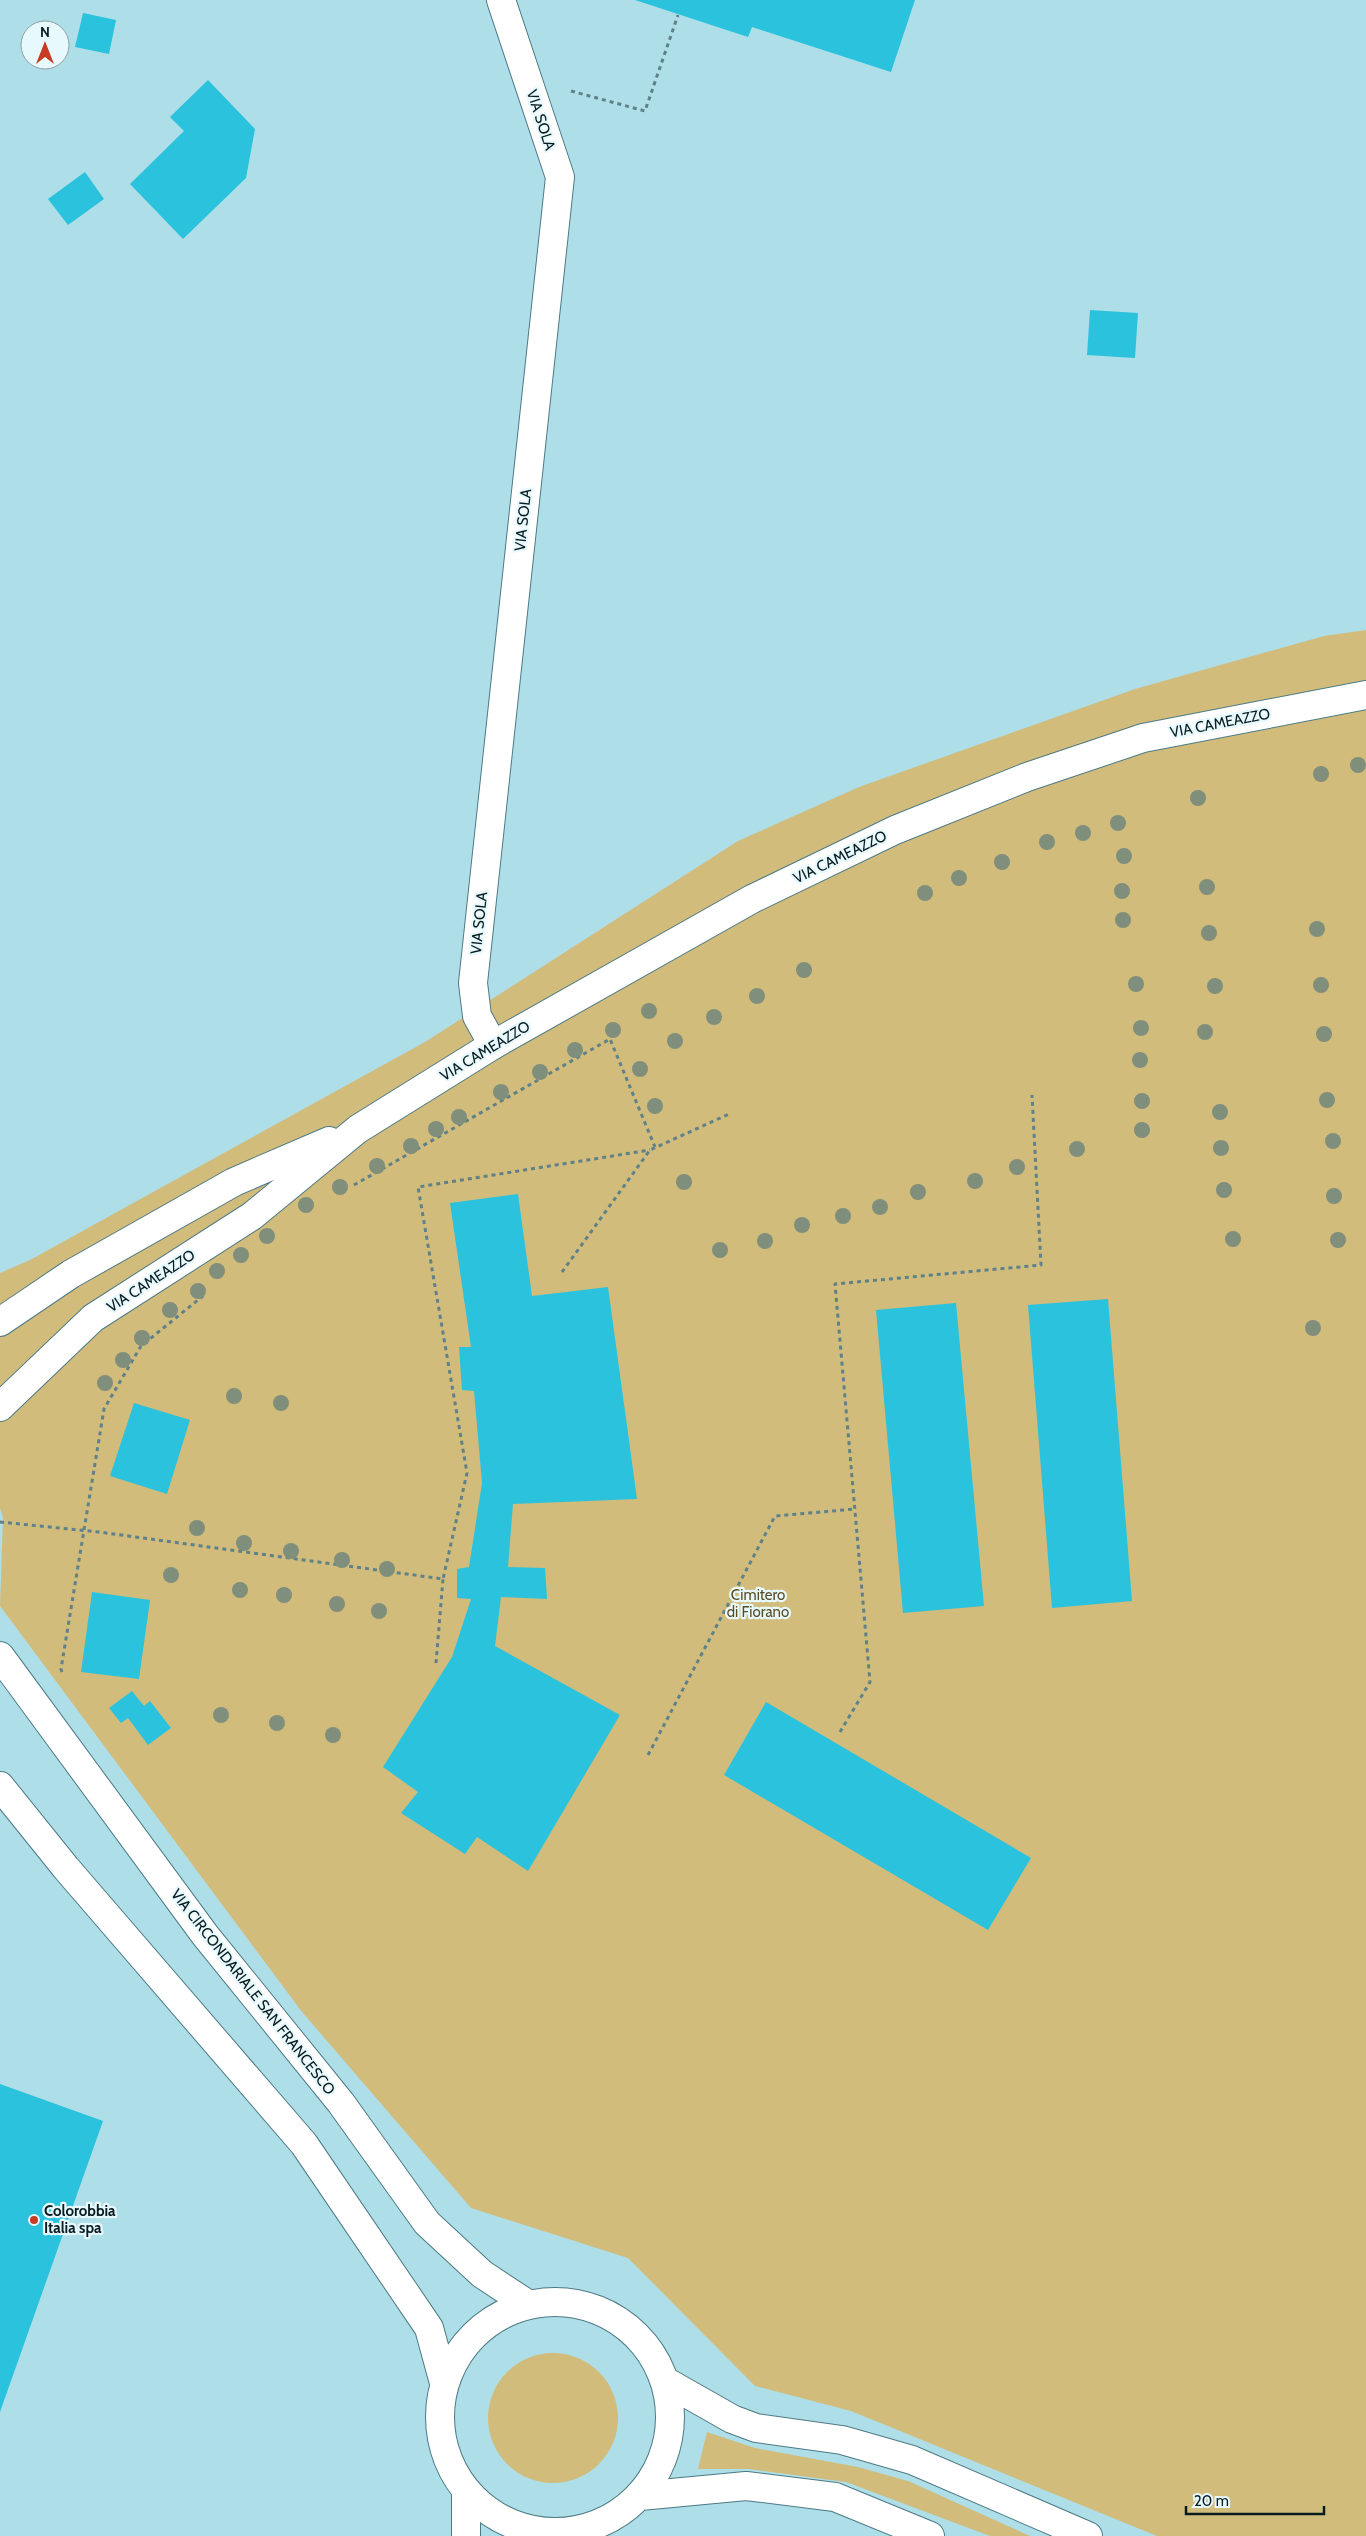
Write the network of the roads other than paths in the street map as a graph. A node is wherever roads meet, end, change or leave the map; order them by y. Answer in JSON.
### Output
{"nodes":[{"id":1,"x":502,"y":0,"type":"edge"},
{"id":2,"x":1366,"y":695,"type":"edge"},
{"id":3,"x":493,"y":1045,"type":"junction"},
{"id":4,"x":358,"y":1129,"type":"junction"},
{"id":5,"x":0,"y":1322,"type":"edge"},
{"id":6,"x":0,"y":1407,"type":"edge"},
{"id":7,"x":0,"y":1656,"type":"edge"},
{"id":8,"x":0,"y":1786,"type":"edge"},
{"id":9,"x":529,"y":2305,"type":"junction"},
{"id":10,"x":665,"y":2381,"type":"junction"},
{"id":11,"x":444,"y":2383,"type":"junction"},
{"id":12,"x":466,"y":2490,"type":"junction"},
{"id":13,"x":640,"y":2496,"type":"junction"},
{"id":14,"x":580,"y":2533,"type":"edge"},
{"id":15,"x":466,"y":2536,"type":"edge"},
{"id":16,"x":930,"y":2536,"type":"edge"},
{"id":17,"x":1088,"y":2536,"type":"edge"}],
"edges":[{"from":1,"to":3,"type":"street","name":"VIA SOLA"},
{"from":2,"to":3,"type":"street","name":"VIA CAMEAZZO"},
{"from":3,"to":4,"type":"street","name":"VIA CAMEAZZO"},
{"from":4,"to":5,"type":"street","name":"VIA CAMEAZZO"},
{"from":4,"to":6,"type":"street","name":"VIA CAMEAZZO"},
{"from":7,"to":9,"type":"street","name":"VIA CIRCONDARIALE SAN FRANCESCO"},
{"from":8,"to":11,"type":"street"},
{"from":9,"to":10,"type":"street"},
{"from":9,"to":11,"type":"street"},
{"from":10,"to":13,"type":"street"},
{"from":10,"to":17,"type":"street"},
{"from":11,"to":12,"type":"street"},
{"from":12,"to":14,"type":"street"},
{"from":12,"to":15,"type":"street"},
{"from":13,"to":14,"type":"street"},
{"from":13,"to":16,"type":"street"}]}
